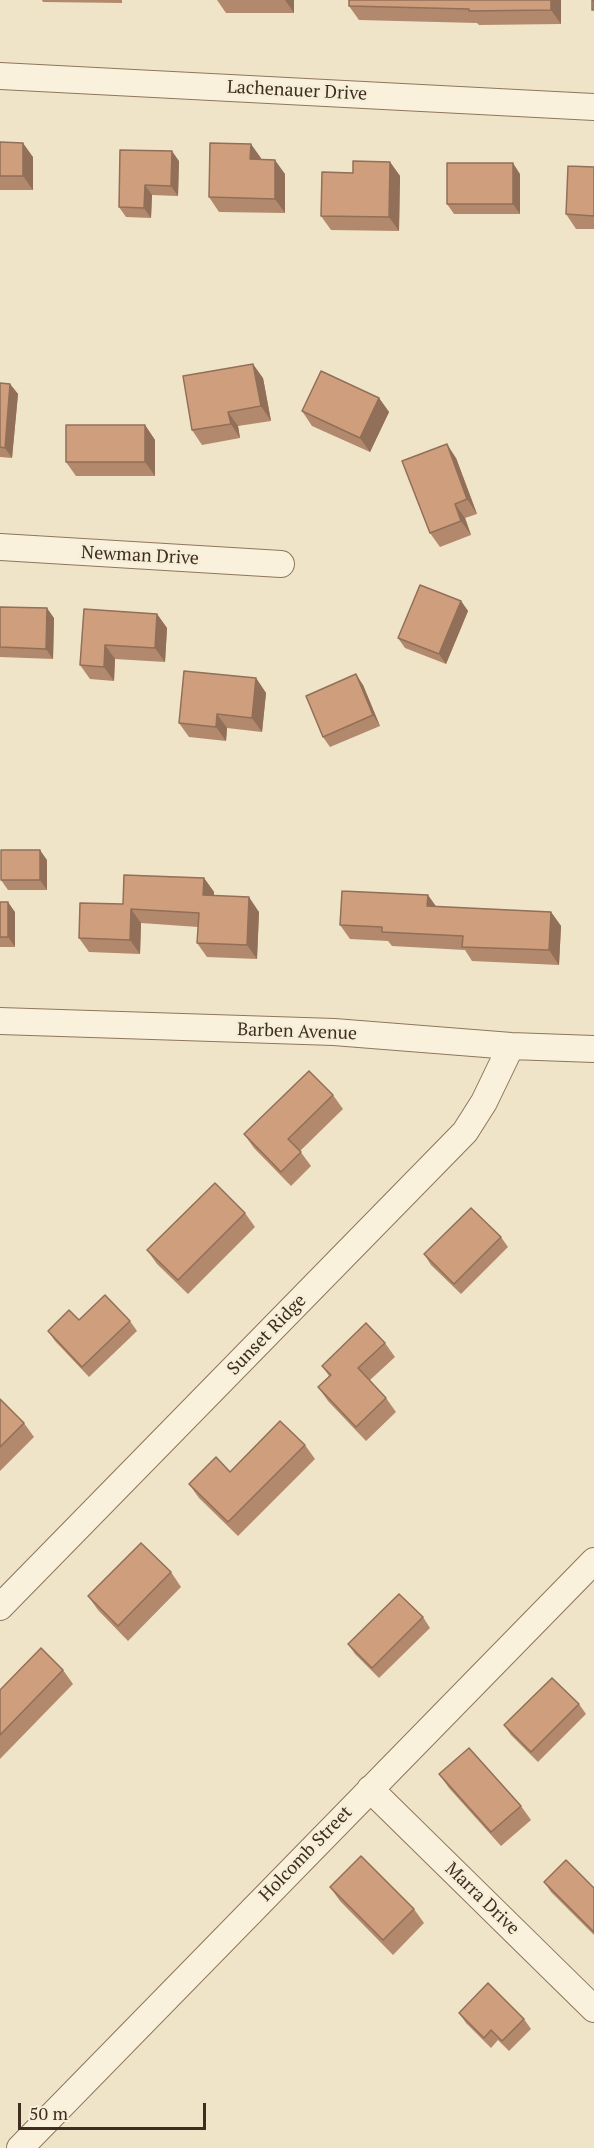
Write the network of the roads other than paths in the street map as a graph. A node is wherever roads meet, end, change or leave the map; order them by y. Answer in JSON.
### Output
{"nodes":[{"id":1,"x":0,"y":76,"type":"edge"},
{"id":2,"x":594,"y":107,"type":"edge"},
{"id":3,"x":0,"y":548,"type":"edge"},
{"id":4,"x":281,"y":564,"type":"dead end"},
{"id":5,"x":0,"y":1021,"type":"edge"},
{"id":6,"x":511,"y":1046,"type":"junction"},
{"id":7,"x":594,"y":1049,"type":"edge"},
{"id":8,"x":594,"y":1561,"type":"edge"},
{"id":9,"x":0,"y":1607,"type":"edge"},
{"id":10,"x":370,"y":1789,"type":"junction"},
{"id":11,"x":594,"y":2009,"type":"edge"},
{"id":12,"x":20,"y":2148,"type":"edge"}],
"edges":[{"from":1,"to":2,"type":"street","name":"Lachenauer Drive"},
{"from":3,"to":4,"type":"street","name":"Newman Drive"},
{"from":5,"to":6,"type":"street","name":"Barben Avenue"},
{"from":6,"to":7,"type":"street","name":"Barben Avenue"},
{"from":6,"to":9,"type":"street","name":"Sunset Ridge"},
{"from":8,"to":10,"type":"street","name":"Holcomb Street"},
{"from":10,"to":11,"type":"street","name":"Marra Drive"},
{"from":10,"to":12,"type":"street","name":"Holcomb Street"}]}
